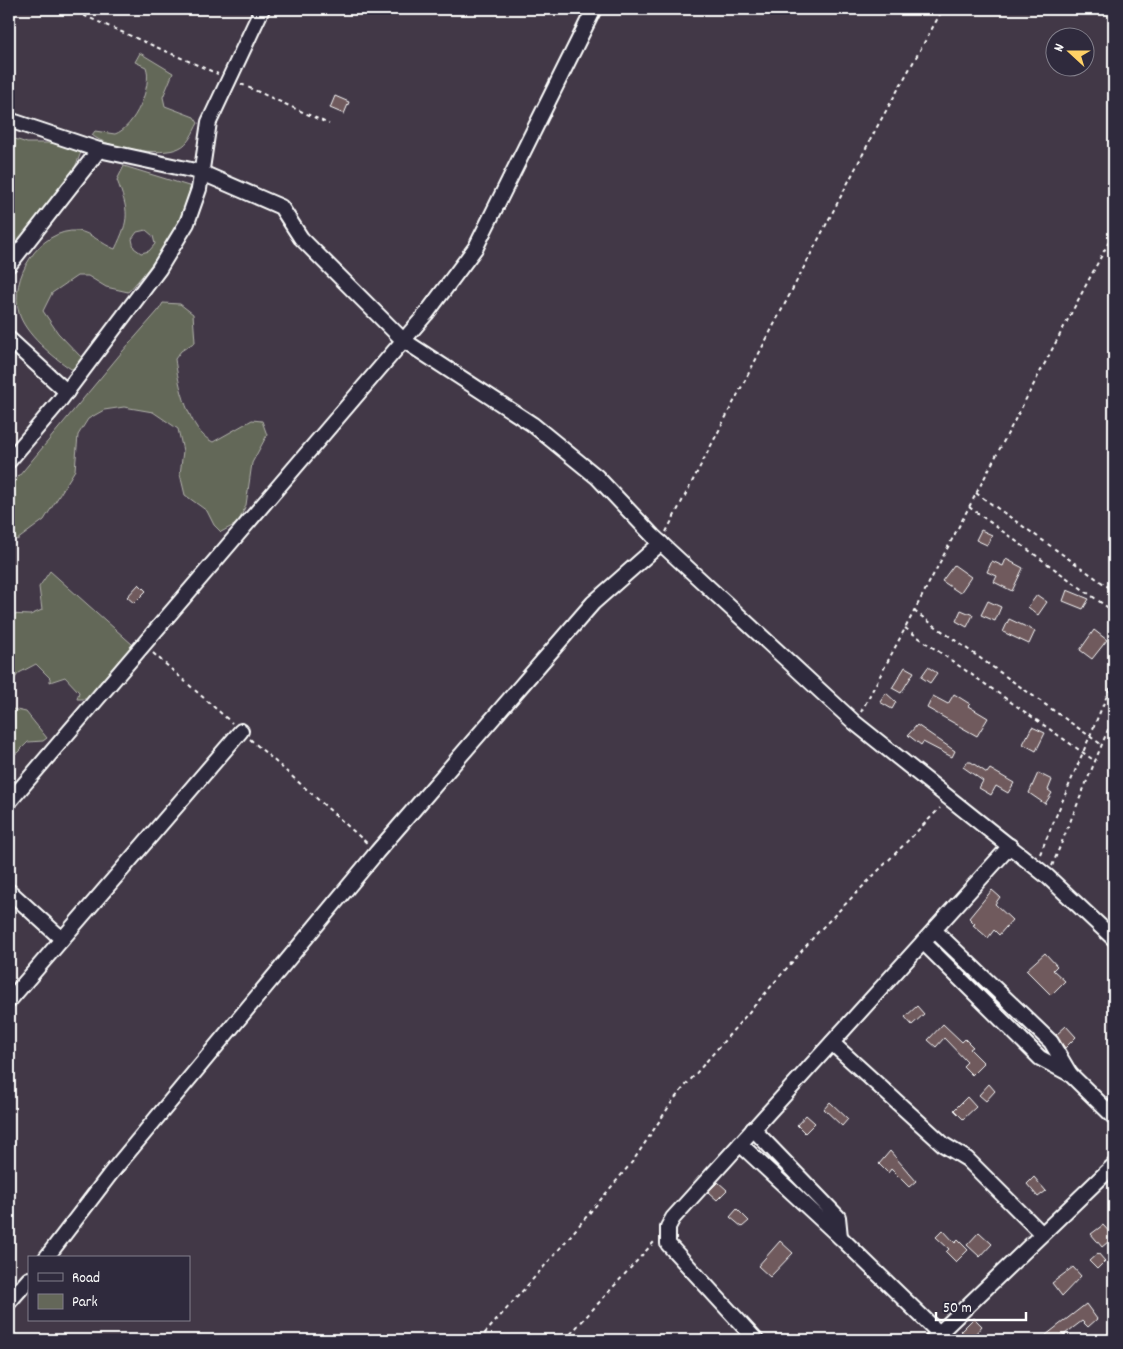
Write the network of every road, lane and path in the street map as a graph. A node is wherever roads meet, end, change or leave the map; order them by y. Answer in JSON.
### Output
{"nodes":[{"id":1,"x":69,"y":9,"type":"edge"},
{"id":2,"x":262,"y":9,"type":"edge"},
{"id":3,"x":594,"y":9,"type":"edge"},
{"id":4,"x":942,"y":9,"type":"edge"},
{"id":5,"x":229,"y":79,"type":"junction"},
{"id":6,"x":9,"y":120,"type":"edge"},
{"id":7,"x":329,"y":124,"type":"dead end"},
{"id":8,"x":100,"y":150,"type":"junction"},
{"id":9,"x":200,"y":172,"type":"junction"},
{"id":10,"x":1114,"y":232,"type":"edge"},
{"id":11,"x":9,"y":265,"type":"edge"},
{"id":12,"x":9,"y":339,"type":"edge"},
{"id":13,"x":403,"y":340,"type":"junction"},
{"id":14,"x":67,"y":392,"type":"junction"},
{"id":15,"x":9,"y":462,"type":"edge"},
{"id":16,"x":976,"y":493,"type":"junction"},
{"id":17,"x":969,"y":507,"type":"junction"},
{"id":18,"x":661,"y":543,"type":"junction"},
{"id":19,"x":1114,"y":591,"type":"edge"},
{"id":20,"x":914,"y":611,"type":"junction"},
{"id":21,"x":1114,"y":612,"type":"edge"},
{"id":22,"x":905,"y":628,"type":"junction"},
{"id":23,"x":144,"y":645,"type":"junction"},
{"id":24,"x":1114,"y":679,"type":"edge"},
{"id":25,"x":1114,"y":715,"type":"edge"},
{"id":26,"x":855,"y":723,"type":"junction"},
{"id":27,"x":240,"y":731,"type":"junction"},
{"id":28,"x":1090,"y":736,"type":"junction"},
{"id":29,"x":1102,"y":745,"type":"junction"},
{"id":30,"x":1083,"y":753,"type":"junction"},
{"id":31,"x":1095,"y":762,"type":"junction"},
{"id":32,"x":950,"y":798,"type":"junction"},
{"id":33,"x":9,"y":802,"type":"edge"},
{"id":34,"x":1010,"y":846,"type":"junction"},
{"id":35,"x":377,"y":852,"type":"junction"},
{"id":36,"x":1034,"y":866,"type":"junction"},
{"id":37,"x":1048,"y":877,"type":"junction"},
{"id":38,"x":9,"y":891,"type":"edge"},
{"id":39,"x":934,"y":930,"type":"junction"},
{"id":40,"x":62,"y":939,"type":"junction"},
{"id":41,"x":1114,"y":939,"type":"edge"},
{"id":42,"x":923,"y":942,"type":"junction"},
{"id":43,"x":9,"y":1001,"type":"edge"},
{"id":44,"x":832,"y":1042,"type":"junction"},
{"id":45,"x":1070,"y":1074,"type":"junction"},
{"id":46,"x":1114,"y":1118,"type":"edge"},
{"id":47,"x":753,"y":1129,"type":"junction"},
{"id":48,"x":740,"y":1144,"type":"junction"},
{"id":49,"x":1114,"y":1165,"type":"edge"},
{"id":50,"x":668,"y":1227,"type":"junction"},
{"id":51,"x":1042,"y":1234,"type":"junction"},
{"id":52,"x":840,"y":1238,"type":"junction"},
{"id":53,"x":48,"y":1256,"type":"edge"},
{"id":54,"x":28,"y":1281,"type":"edge"},
{"id":55,"x":9,"y":1302,"type":"edge"},
{"id":56,"x":935,"y":1337,"type":"edge"},
{"id":57,"x":479,"y":1340,"type":"edge"},
{"id":58,"x":565,"y":1340,"type":"edge"},
{"id":59,"x":756,"y":1340,"type":"edge"}],
"edges":[{"from":1,"to":5,"type":"path"},
{"from":2,"to":5,"type":"street"},
{"from":3,"to":13,"type":"street"},
{"from":4,"to":18,"type":"path"},
{"from":5,"to":7,"type":"path"},
{"from":5,"to":9,"type":"street"},
{"from":6,"to":8,"type":"street"},
{"from":8,"to":9,"type":"street"},
{"from":8,"to":11,"type":"street"},
{"from":9,"to":13,"type":"street"},
{"from":9,"to":14,"type":"street"},
{"from":10,"to":16,"type":"path"},
{"from":12,"to":14,"type":"street"},
{"from":13,"to":18,"type":"street"},
{"from":13,"to":23,"type":"street"},
{"from":14,"to":15,"type":"street"},
{"from":16,"to":17,"type":"path"},
{"from":16,"to":19,"type":"path"},
{"from":17,"to":20,"type":"path"},
{"from":17,"to":21,"type":"path"},
{"from":18,"to":26,"type":"street"},
{"from":18,"to":35,"type":"street"},
{"from":20,"to":22,"type":"path"},
{"from":20,"to":28,"type":"path"},
{"from":22,"to":26,"type":"path"},
{"from":22,"to":30,"type":"path"},
{"from":23,"to":27,"type":"path"},
{"from":23,"to":33,"type":"street"},
{"from":24,"to":28,"type":"path"},
{"from":25,"to":29,"type":"path"},
{"from":26,"to":32,"type":"street"},
{"from":27,"to":35,"type":"path"},
{"from":27,"to":40,"type":"street"},
{"from":28,"to":29,"type":"path"},
{"from":28,"to":30,"type":"path"},
{"from":29,"to":31,"type":"path"},
{"from":30,"to":31,"type":"path"},
{"from":30,"to":36,"type":"path"},
{"from":31,"to":37,"type":"path"},
{"from":32,"to":34,"type":"street"},
{"from":32,"to":57,"type":"path"},
{"from":34,"to":36,"type":"street"},
{"from":34,"to":39,"type":"street"},
{"from":35,"to":53,"type":"street"},
{"from":36,"to":37,"type":"street"},
{"from":37,"to":41,"type":"street"},
{"from":38,"to":40,"type":"street"},
{"from":39,"to":42,"type":"street"},
{"from":39,"to":45,"type":"street"},
{"from":40,"to":43,"type":"street"},
{"from":42,"to":44,"type":"street"},
{"from":42,"to":45,"type":"street"},
{"from":44,"to":47,"type":"street"},
{"from":44,"to":51,"type":"street"},
{"from":45,"to":46,"type":"street"},
{"from":47,"to":48,"type":"street"},
{"from":47,"to":52,"type":"street"},
{"from":48,"to":50,"type":"street"},
{"from":48,"to":52,"type":"street"},
{"from":49,"to":51,"type":"street"},
{"from":50,"to":58,"type":"path"},
{"from":50,"to":59,"type":"street"},
{"from":51,"to":56,"type":"street"},
{"from":52,"to":56,"type":"street"},
{"from":54,"to":55,"type":"street"}]}
